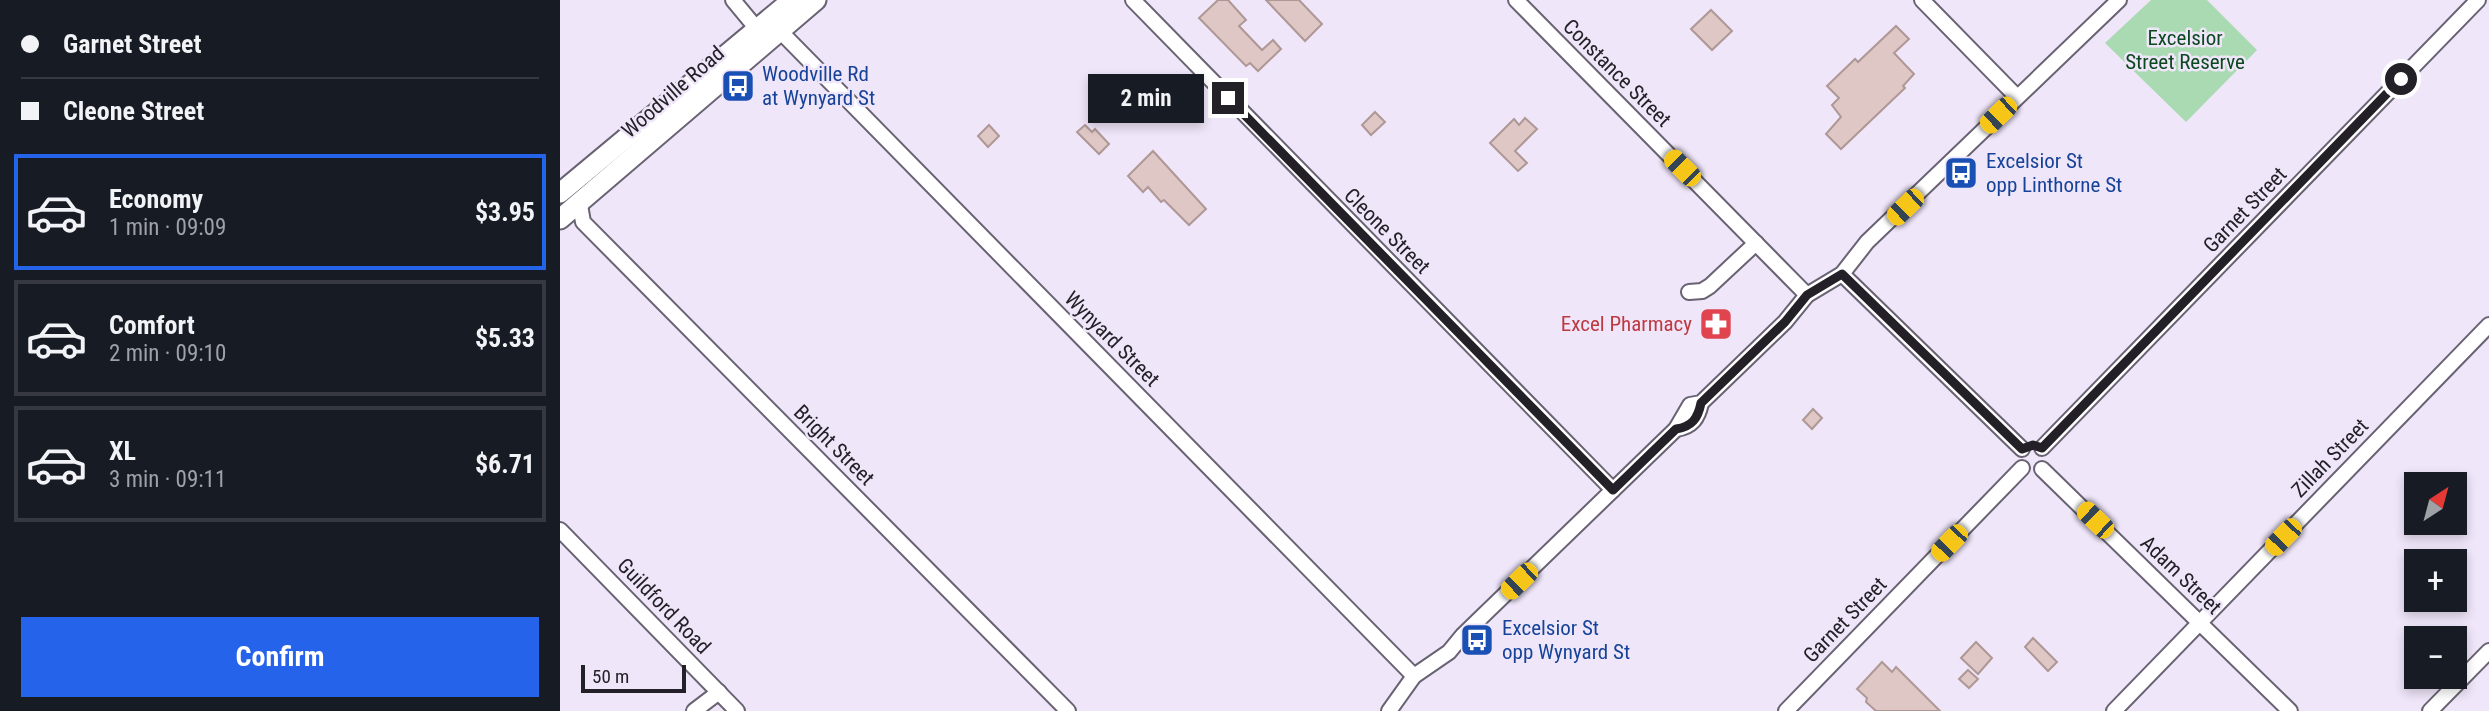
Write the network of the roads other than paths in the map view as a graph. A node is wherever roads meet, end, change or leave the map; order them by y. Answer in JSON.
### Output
{"nodes":[{"id":1,"x":733,"y":0,"type":"edge"},
{"id":2,"x":792,"y":0,"type":"edge"},
{"id":3,"x":816,"y":0,"type":"edge"},
{"id":4,"x":1133,"y":0,"type":"edge"},
{"id":5,"x":1516,"y":0,"type":"edge"},
{"id":6,"x":1922,"y":0,"type":"edge"},
{"id":7,"x":2119,"y":0,"type":"edge"},
{"id":8,"x":2478,"y":0,"type":"edge"},
{"id":9,"x":757,"y":29,"type":"junction"},
{"id":10,"x":779,"y":30,"type":"junction"},
{"id":11,"x":2017,"y":97,"type":"junction"},
{"id":12,"x":560,"y":193,"type":"edge"},
{"id":13,"x":580,"y":205,"type":"junction"},
{"id":14,"x":560,"y":219,"type":"edge"},
{"id":15,"x":1756,"y":243,"type":"junction"},
{"id":16,"x":1842,"y":274,"type":"junction"},
{"id":17,"x":1689,"y":292,"type":"dead end"},
{"id":18,"x":1807,"y":295,"type":"junction"},
{"id":19,"x":2489,"y":325,"type":"edge"},
{"id":20,"x":2042,"y":448,"type":"junction"},
{"id":21,"x":2022,"y":449,"type":"junction"},
{"id":22,"x":2022,"y":468,"type":"junction"},
{"id":23,"x":2042,"y":469,"type":"junction"},
{"id":24,"x":1613,"y":490,"type":"junction"},
{"id":25,"x":560,"y":530,"type":"edge"},
{"id":26,"x":2200,"y":623,"type":"junction"},
{"id":27,"x":2489,"y":651,"type":"edge"},
{"id":28,"x":1414,"y":676,"type":"junction"},
{"id":29,"x":719,"y":692,"type":"junction"},
{"id":30,"x":694,"y":711,"type":"edge"},
{"id":31,"x":737,"y":711,"type":"edge"},
{"id":32,"x":1068,"y":711,"type":"edge"},
{"id":33,"x":1390,"y":711,"type":"edge"},
{"id":34,"x":1786,"y":711,"type":"edge"},
{"id":35,"x":2114,"y":711,"type":"edge"},
{"id":36,"x":2290,"y":711,"type":"edge"},
{"id":37,"x":2430,"y":711,"type":"edge"}],
"edges":[{"from":1,"to":9,"type":"street"},
{"from":2,"to":9,"type":"main road","name":"Woodville Road"},
{"from":3,"to":10,"type":"main road","name":"Woodville Road"},
{"from":4,"to":24,"type":"street","name":"Cleone Street"},
{"from":5,"to":15,"type":"street","name":"Constance Street"},
{"from":6,"to":11,"type":"street"},
{"from":7,"to":11,"type":"street"},
{"from":8,"to":20,"type":"street","name":"Garnet Street"},
{"from":9,"to":12,"type":"main road","name":"Woodville Road"},
{"from":10,"to":13,"type":"main road","name":"Woodville Road"},
{"from":10,"to":28,"type":"street","name":"Wynyard Street"},
{"from":11,"to":16,"type":"street"},
{"from":13,"to":14,"type":"main road","name":"Woodville Road"},
{"from":13,"to":32,"type":"street","name":"Bright Street"},
{"from":15,"to":17,"type":"street"},
{"from":15,"to":18,"type":"street","name":"Constance Street"},
{"from":16,"to":18,"type":"street"},
{"from":16,"to":21,"type":"street"},
{"from":18,"to":24,"type":"street"},
{"from":19,"to":26,"type":"street","name":"Zillah Street"},
{"from":20,"to":21,"type":"street"},
{"from":20,"to":23,"type":"street"},
{"from":21,"to":22,"type":"street"},
{"from":22,"to":23,"type":"street"},
{"from":22,"to":34,"type":"street","name":"Garnet Street"},
{"from":23,"to":26,"type":"street","name":"Adam Street"},
{"from":24,"to":28,"type":"street"},
{"from":25,"to":29,"type":"street","name":"Guildford Road"},
{"from":26,"to":35,"type":"street","name":"Zillah Street"},
{"from":26,"to":36,"type":"street","name":"Adam Street"},
{"from":27,"to":37,"type":"street"},
{"from":28,"to":33,"type":"street"},
{"from":29,"to":30,"type":"street"},
{"from":29,"to":31,"type":"street","name":"Guildford Road"}]}
